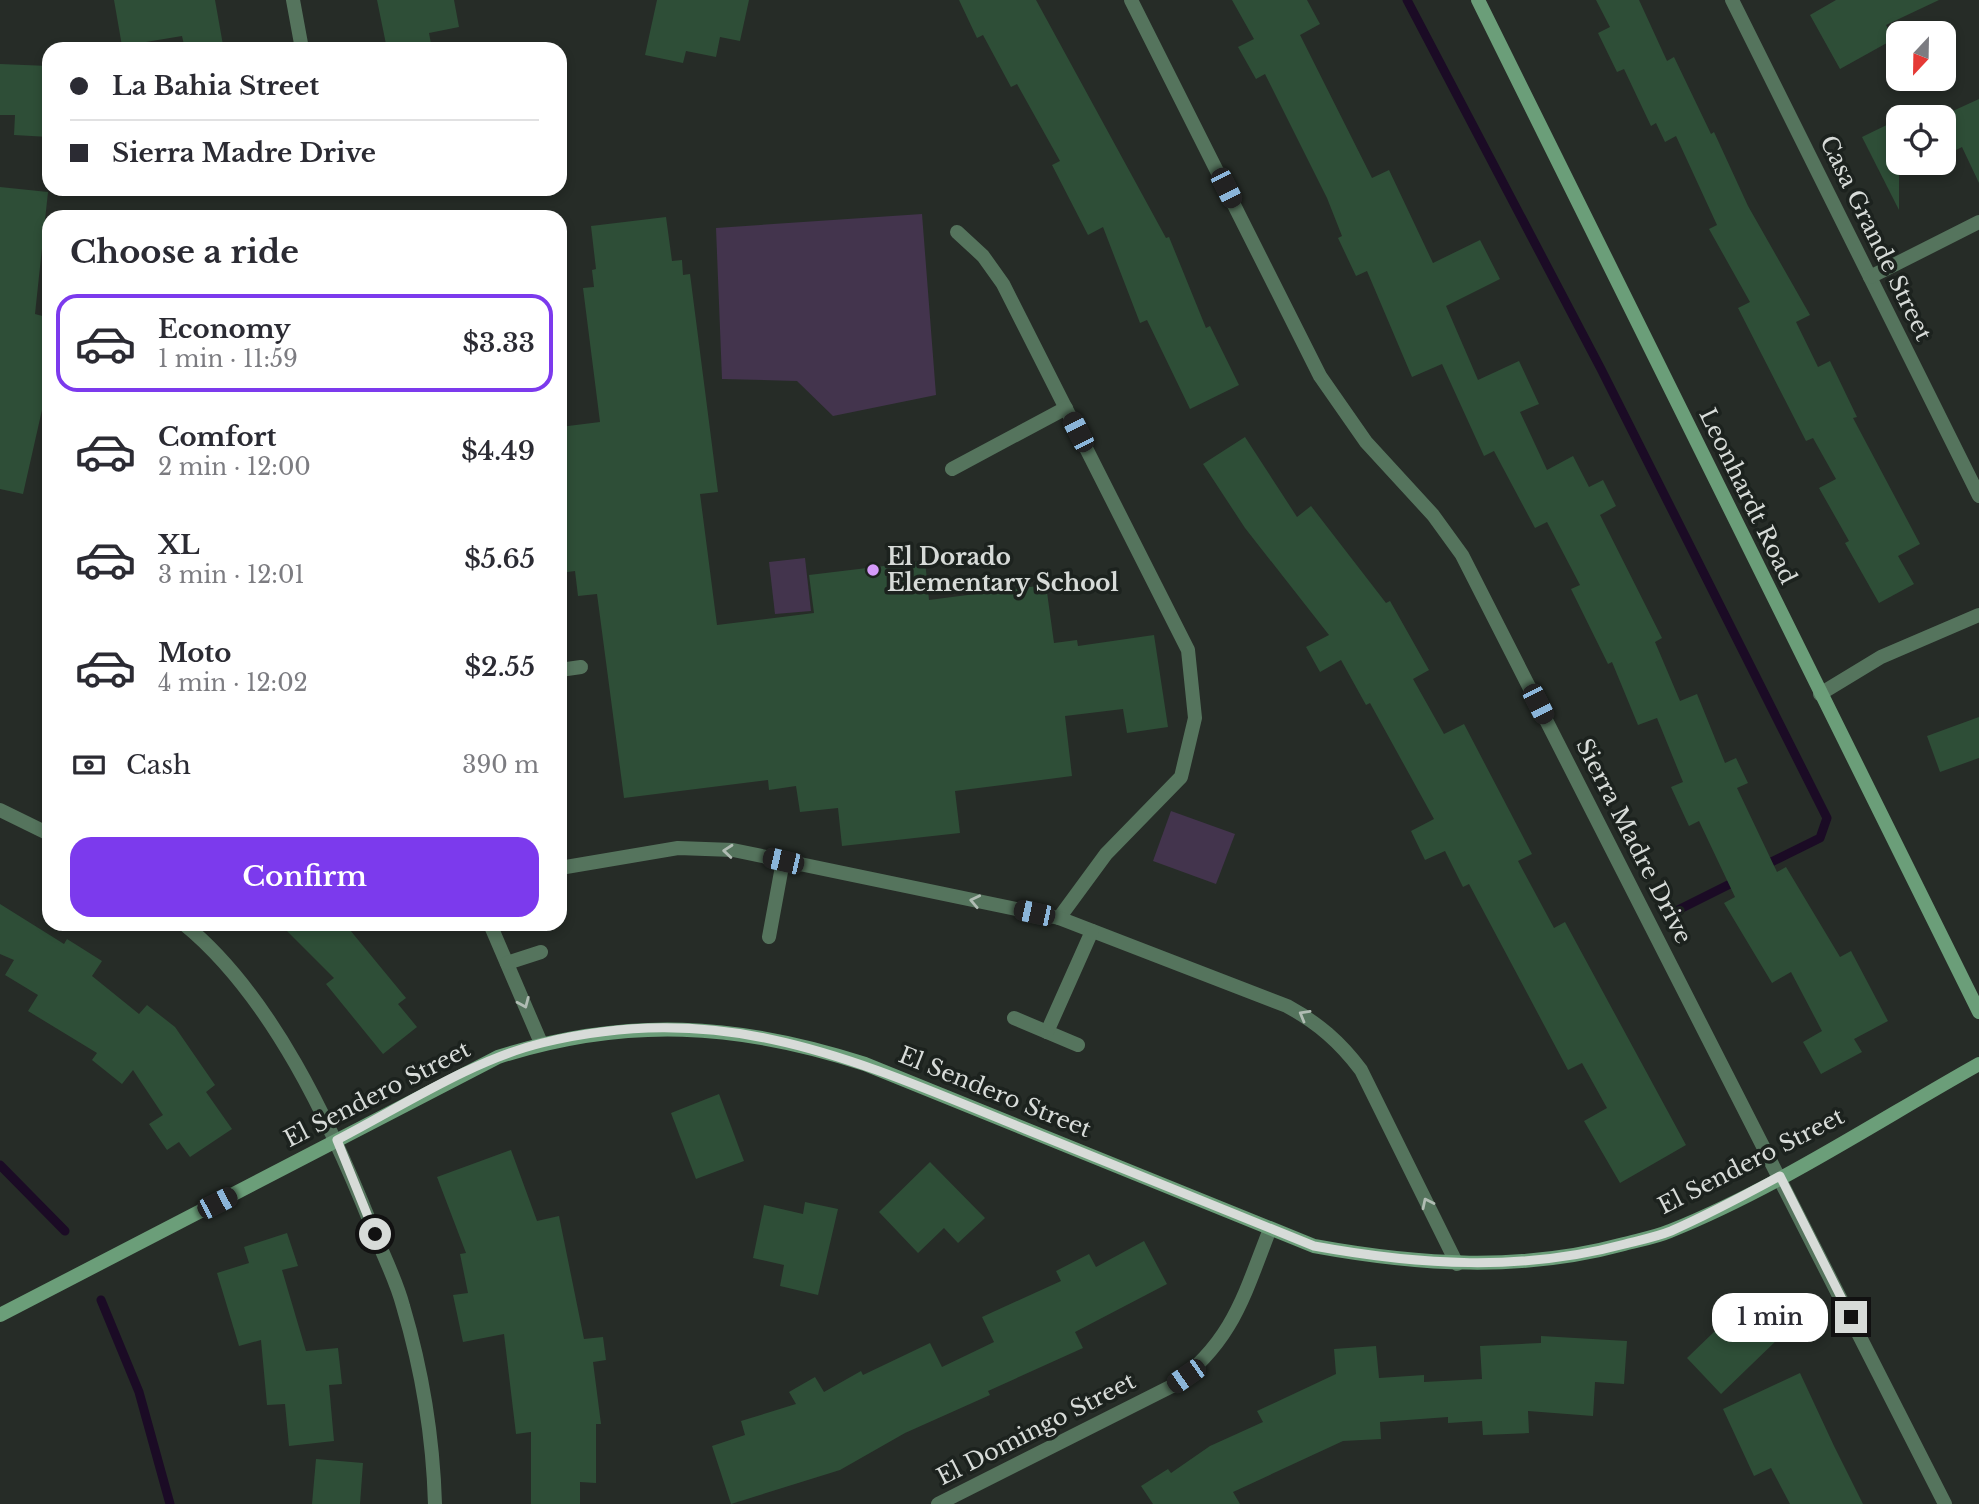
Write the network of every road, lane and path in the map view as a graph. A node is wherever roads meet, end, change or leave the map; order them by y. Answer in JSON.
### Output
{"nodes":[{"id":1,"x":293,"y":0,"type":"edge"},
{"id":2,"x":1131,"y":0,"type":"edge"},
{"id":3,"x":1478,"y":0,"type":"edge"},
{"id":4,"x":1732,"y":0,"type":"edge"},
{"id":5,"x":301,"y":42,"type":"edge"},
{"id":6,"x":1979,"y":222,"type":"edge"},
{"id":7,"x":957,"y":232,"type":"dead end"},
{"id":8,"x":1870,"y":277,"type":"junction"},
{"id":9,"x":1066,"y":408,"type":"junction"},
{"id":10,"x":952,"y":469,"type":"dead end"},
{"id":11,"x":1979,"y":496,"type":"edge"},
{"id":12,"x":1979,"y":615,"type":"edge"},
{"id":13,"x":581,"y":667,"type":"dead end"},
{"id":14,"x":567,"y":669,"type":"edge"},
{"id":15,"x":1820,"y":694,"type":"junction"},
{"id":16,"x":0,"y":810,"type":"edge"},
{"id":17,"x":42,"y":831,"type":"edge"},
{"id":18,"x":783,"y":861,"type":"junction"},
{"id":19,"x":567,"y":867,"type":"edge"},
{"id":20,"x":1059,"y":918,"type":"junction"},
{"id":21,"x":191,"y":931,"type":"edge"},
{"id":22,"x":493,"y":931,"type":"edge"},
{"id":23,"x":1092,"y":931,"type":"junction"},
{"id":24,"x":769,"y":937,"type":"dead end"},
{"id":25,"x":541,"y":952,"type":"dead end"},
{"id":26,"x":507,"y":963,"type":"junction"},
{"id":27,"x":1979,"y":1012,"type":"edge"},
{"id":28,"x":1014,"y":1018,"type":"dead end"},
{"id":29,"x":1047,"y":1032,"type":"junction"},
{"id":30,"x":541,"y":1043,"type":"junction"},
{"id":31,"x":1078,"y":1045,"type":"dead end"},
{"id":32,"x":1979,"y":1064,"type":"edge"},
{"id":33,"x":337,"y":1140,"type":"junction"},
{"id":34,"x":1780,"y":1176,"type":"junction"},
{"id":35,"x":1270,"y":1229,"type":"junction"},
{"id":36,"x":1457,"y":1264,"type":"junction"},
{"id":37,"x":0,"y":1315,"type":"edge"},
{"id":38,"x":435,"y":1504,"type":"edge"},
{"id":39,"x":938,"y":1504,"type":"edge"},
{"id":40,"x":1945,"y":1504,"type":"edge"}],
"edges":[{"from":1,"to":5,"type":"street"},
{"from":2,"to":34,"type":"street","name":"Sierra Madre Drive"},
{"from":3,"to":15,"type":"street","name":"Leonhardt Road"},
{"from":4,"to":8,"type":"street","name":"Casa Grande Street"},
{"from":6,"to":8,"type":"street"},
{"from":7,"to":9,"type":"street"},
{"from":8,"to":11,"type":"street","name":"Casa Grande Street"},
{"from":9,"to":10,"type":"street"},
{"from":9,"to":20,"type":"street"},
{"from":12,"to":15,"type":"street"},
{"from":13,"to":14,"type":"street"},
{"from":15,"to":27,"type":"street","name":"Leonhardt Road"},
{"from":16,"to":17,"type":"street"},
{"from":18,"to":19,"type":"street","one_way":true},
{"from":20,"to":18,"type":"street","one_way":true},
{"from":18,"to":24,"type":"street"},
{"from":20,"to":23,"type":"street"},
{"from":21,"to":33,"type":"street"},
{"from":22,"to":26,"type":"street"},
{"from":23,"to":29,"type":"street"},
{"from":36,"to":23,"type":"street","one_way":true},
{"from":25,"to":26,"type":"street"},
{"from":26,"to":30,"type":"street","one_way":true},
{"from":28,"to":29,"type":"street"},
{"from":29,"to":31,"type":"street"},
{"from":30,"to":33,"type":"street","name":"El Sendero Street"},
{"from":30,"to":35,"type":"street","name":"El Sendero Street"},
{"from":32,"to":34,"type":"street","name":"El Sendero Street"},
{"from":33,"to":37,"type":"street","name":"El Sendero Street"},
{"from":33,"to":38,"type":"street"},
{"from":34,"to":36,"type":"street","name":"El Sendero Street"},
{"from":34,"to":40,"type":"street","name":"Sierra Madre Drive"},
{"from":35,"to":36,"type":"street","name":"El Sendero Street"},
{"from":35,"to":39,"type":"street","name":"El Domingo Street"}]}
